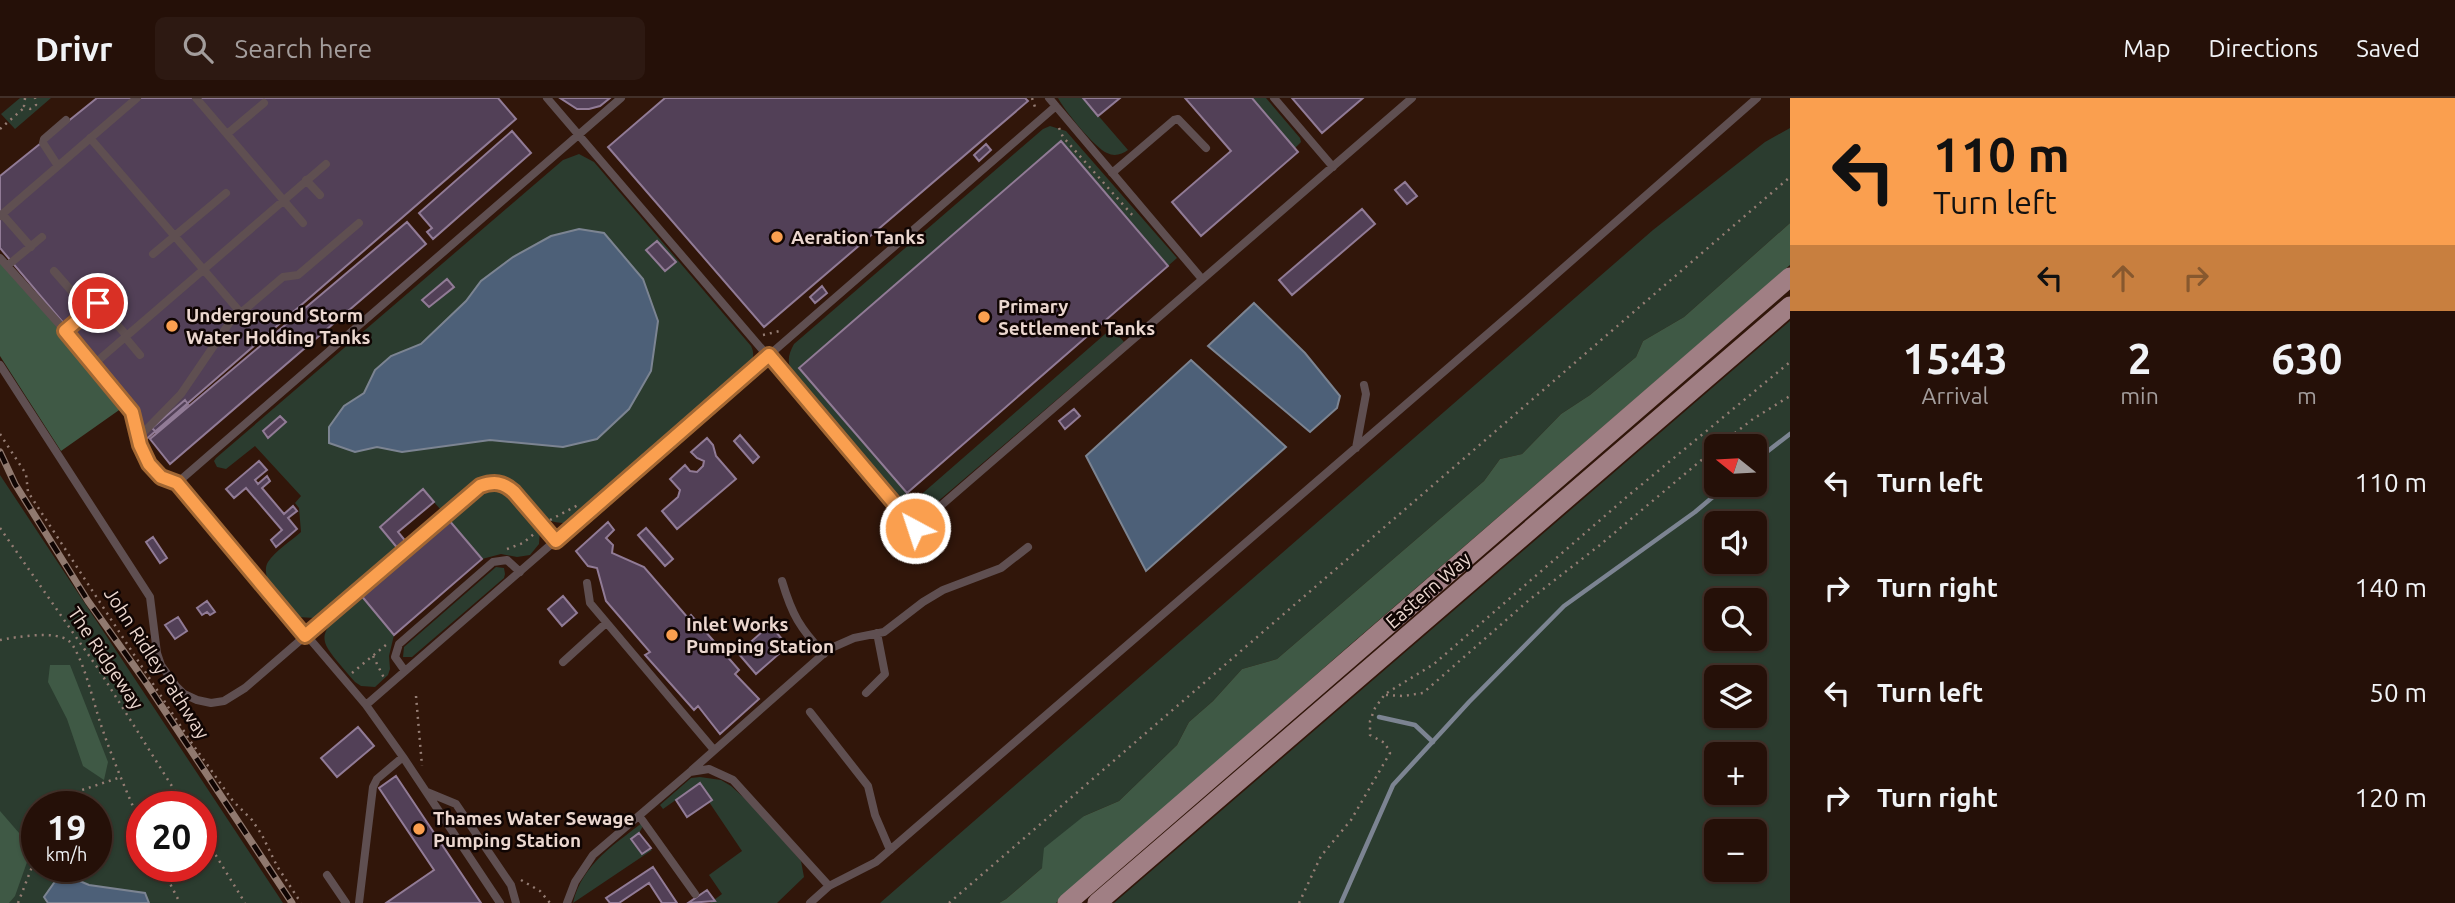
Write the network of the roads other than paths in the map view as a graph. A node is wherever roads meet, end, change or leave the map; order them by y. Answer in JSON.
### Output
{"nodes":[{"id":1,"x":137,"y":98,"type":"edge"},
{"id":2,"x":547,"y":98,"type":"edge"},
{"id":3,"x":621,"y":98,"type":"edge"},
{"id":4,"x":1049,"y":98,"type":"edge"},
{"id":5,"x":1274,"y":98,"type":"edge"},
{"id":6,"x":1412,"y":98,"type":"edge"},
{"id":7,"x":1757,"y":98,"type":"edge"},
{"id":8,"x":199,"y":99,"type":"edge"},
{"id":9,"x":264,"y":103,"type":"dead end"},
{"id":10,"x":1056,"y":106,"type":"junction"},
{"id":11,"x":65,"y":120,"type":"dead end"},
{"id":12,"x":227,"y":134,"type":"junction"},
{"id":13,"x":578,"y":134,"type":"junction"},
{"id":14,"x":90,"y":138,"type":"junction"},
{"id":15,"x":1206,"y":148,"type":"dead end"},
{"id":16,"x":326,"y":164,"type":"dead end"},
{"id":17,"x":58,"y":166,"type":"junction"},
{"id":18,"x":1333,"y":167,"type":"junction"},
{"id":19,"x":1112,"y":173,"type":"junction"},
{"id":20,"x":306,"y":180,"type":"junction"},
{"id":21,"x":226,"y":193,"type":"dead end"},
{"id":22,"x":320,"y":195,"type":"dead end"},
{"id":23,"x":284,"y":200,"type":"junction"},
{"id":24,"x":1,"y":215,"type":"edge"},
{"id":25,"x":303,"y":223,"type":"dead end"},
{"id":26,"x":359,"y":223,"type":"dead end"},
{"id":27,"x":175,"y":236,"type":"junction"},
{"id":28,"x":42,"y":237,"type":"dead end"},
{"id":29,"x":31,"y":247,"type":"junction"},
{"id":30,"x":153,"y":254,"type":"dead end"},
{"id":31,"x":0,"y":258,"type":"edge"},
{"id":32,"x":7,"y":266,"type":"junction"},
{"id":33,"x":204,"y":269,"type":"junction"},
{"id":34,"x":54,"y":271,"type":"dead end"},
{"id":35,"x":1790,"y":277,"type":"edge"},
{"id":36,"x":1202,"y":279,"type":"junction"},
{"id":37,"x":1790,"y":306,"type":"edge"},
{"id":38,"x":89,"y":311,"type":"junction"},
{"id":39,"x":241,"y":313,"type":"junction"},
{"id":40,"x":65,"y":331,"type":"junction"},
{"id":41,"x":126,"y":337,"type":"junction"},
{"id":42,"x":140,"y":355,"type":"dead end"},
{"id":43,"x":769,"y":355,"type":"junction"},
{"id":44,"x":94,"y":364,"type":"junction"},
{"id":45,"x":0,"y":365,"type":"edge"},
{"id":46,"x":1364,"y":385,"type":"dead end"},
{"id":47,"x":138,"y":438,"type":"junction"},
{"id":48,"x":1356,"y":448,"type":"junction"},
{"id":49,"x":177,"y":483,"type":"junction"},
{"id":50,"x":556,"y":541,"type":"junction"},
{"id":51,"x":1028,"y":547,"type":"dead end"},
{"id":52,"x":520,"y":572,"type":"junction"},
{"id":53,"x":782,"y":581,"type":"dead end"},
{"id":54,"x":587,"y":583,"type":"dead end"},
{"id":55,"x":606,"y":623,"type":"junction"},
{"id":56,"x":877,"y":633,"type":"junction"},
{"id":57,"x":305,"y":636,"type":"junction"},
{"id":58,"x":824,"y":654,"type":"junction"},
{"id":59,"x":563,"y":662,"type":"dead end"},
{"id":60,"x":405,"y":671,"type":"junction"},
{"id":61,"x":866,"y":693,"type":"dead end"},
{"id":62,"x":366,"y":705,"type":"junction"},
{"id":63,"x":810,"y":712,"type":"dead end"},
{"id":64,"x":714,"y":750,"type":"junction"},
{"id":65,"x":404,"y":757,"type":"junction"},
{"id":66,"x":690,"y":772,"type":"junction"},
{"id":67,"x":427,"y":792,"type":"junction"},
{"id":68,"x":640,"y":817,"type":"junction"},
{"id":69,"x":1132,"y":846,"type":"junction"},
{"id":70,"x":890,"y":850,"type":"junction"},
{"id":71,"x":1145,"y":862,"type":"junction"},
{"id":72,"x":327,"y":875,"type":"dead end"},
{"id":73,"x":829,"y":886,"type":"junction"},
{"id":74,"x":695,"y":894,"type":"dead end"},
{"id":75,"x":346,"y":903,"type":"edge"},
{"id":76,"x":359,"y":903,"type":"edge"},
{"id":77,"x":500,"y":903,"type":"edge"},
{"id":78,"x":516,"y":903,"type":"edge"},
{"id":79,"x":567,"y":903,"type":"edge"},
{"id":80,"x":810,"y":903,"type":"edge"},
{"id":81,"x":1067,"y":903,"type":"edge"},
{"id":82,"x":1097,"y":903,"type":"edge"}],
"edges":[{"from":1,"to":14,"type":"lane"},
{"from":2,"to":13,"type":"lane"},
{"from":3,"to":13,"type":"lane"},
{"from":4,"to":10,"type":"lane"},
{"from":5,"to":18,"type":"lane"},
{"from":6,"to":18,"type":"lane"},
{"from":7,"to":48,"type":"lane"},
{"from":8,"to":12,"type":"lane"},
{"from":9,"to":12,"type":"lane"},
{"from":10,"to":19,"type":"lane"},
{"from":10,"to":43,"type":"lane"},
{"from":11,"to":17,"type":"lane"},
{"from":12,"to":23,"type":"lane"},
{"from":13,"to":43,"type":"lane"},
{"from":13,"to":49,"type":"lane"},
{"from":14,"to":17,"type":"lane"},
{"from":14,"to":27,"type":"lane"},
{"from":15,"to":19,"type":"lane"},
{"from":16,"to":20,"type":"lane"},
{"from":17,"to":24,"type":"lane"},
{"from":18,"to":36,"type":"lane"},
{"from":19,"to":36,"type":"lane"},
{"from":20,"to":22,"type":"lane"},
{"from":20,"to":23,"type":"lane"},
{"from":21,"to":27,"type":"lane"},
{"from":23,"to":25,"type":"lane"},
{"from":23,"to":33,"type":"lane"},
{"from":24,"to":29,"type":"lane"},
{"from":26,"to":39,"type":"lane"},
{"from":27,"to":30,"type":"lane"},
{"from":27,"to":33,"type":"lane"},
{"from":28,"to":29,"type":"lane"},
{"from":29,"to":32,"type":"lane"},
{"from":31,"to":32,"type":"lane"},
{"from":32,"to":40,"type":"lane"},
{"from":33,"to":39,"type":"lane"},
{"from":33,"to":41,"type":"lane"},
{"from":34,"to":38,"type":"lane"},
{"from":35,"to":69,"type":"main road","name":"Eastern Way"},
{"from":36,"to":43,"type":"lane"},
{"from":37,"to":71,"type":"main road","name":"Eastern Way"},
{"from":38,"to":40,"type":"lane"},
{"from":38,"to":41,"type":"lane"},
{"from":39,"to":47,"type":"lane"},
{"from":40,"to":44,"type":"lane"},
{"from":41,"to":42,"type":"lane"},
{"from":41,"to":44,"type":"lane"},
{"from":43,"to":50,"type":"lane"},
{"from":44,"to":47,"type":"lane"},
{"from":45,"to":57,"type":"lane"},
{"from":46,"to":48,"type":"lane"},
{"from":47,"to":49,"type":"lane"},
{"from":48,"to":70,"type":"lane"},
{"from":49,"to":57,"type":"lane"},
{"from":50,"to":52,"type":"lane"},
{"from":50,"to":57,"type":"lane"},
{"from":51,"to":56,"type":"lane"},
{"from":52,"to":60,"type":"lane"},
{"from":52,"to":60,"type":"lane"},
{"from":53,"to":58,"type":"lane"},
{"from":54,"to":55,"type":"lane"},
{"from":55,"to":59,"type":"lane"},
{"from":55,"to":64,"type":"lane"},
{"from":56,"to":58,"type":"lane"},
{"from":56,"to":61,"type":"lane"},
{"from":57,"to":62,"type":"lane"},
{"from":58,"to":64,"type":"lane"},
{"from":60,"to":62,"type":"lane"},
{"from":62,"to":65,"type":"lane"},
{"from":63,"to":70,"type":"lane"},
{"from":64,"to":66,"type":"lane"},
{"from":65,"to":67,"type":"lane"},
{"from":65,"to":76,"type":"lane"},
{"from":66,"to":68,"type":"lane"},
{"from":66,"to":73,"type":"lane"},
{"from":67,"to":77,"type":"lane"},
{"from":67,"to":78,"type":"lane"},
{"from":68,"to":74,"type":"lane"},
{"from":68,"to":79,"type":"lane"},
{"from":69,"to":71,"type":"lane"},
{"from":69,"to":81,"type":"main road","name":"Eastern Way"},
{"from":70,"to":73,"type":"lane"},
{"from":71,"to":82,"type":"main road","name":"Eastern Way"},
{"from":72,"to":75,"type":"lane"},
{"from":73,"to":80,"type":"lane"}]}
